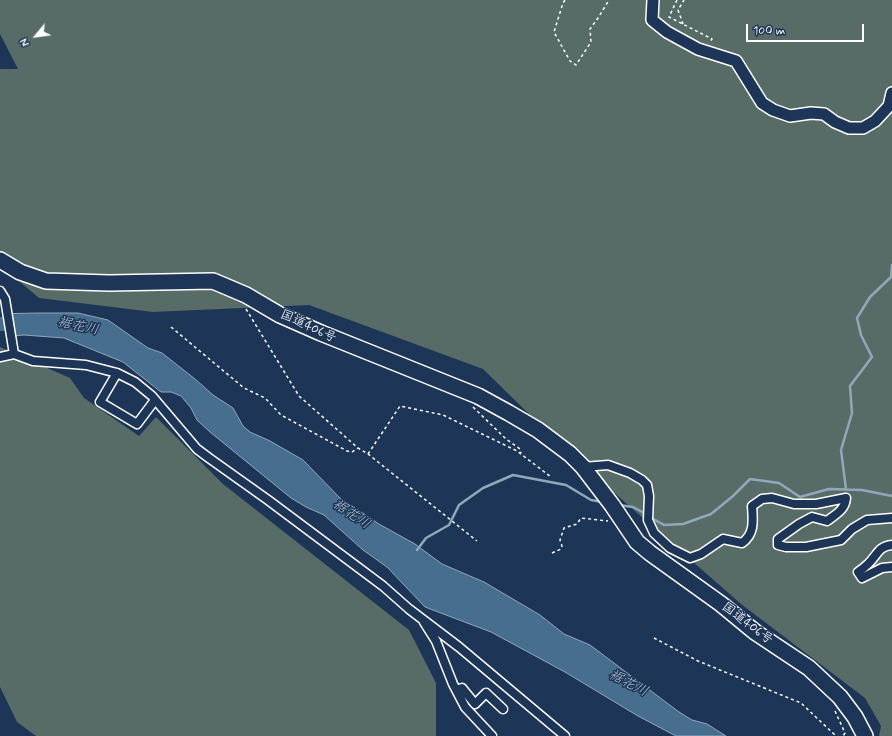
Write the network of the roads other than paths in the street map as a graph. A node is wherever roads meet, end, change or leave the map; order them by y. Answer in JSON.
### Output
{"nodes":[{"id":1,"x":653,"y":0,"type":"edge"},
{"id":2,"x":892,"y":93,"type":"edge"},
{"id":3,"x":0,"y":260,"type":"edge"},
{"id":4,"x":0,"y":291,"type":"edge"},
{"id":5,"x":13,"y":352,"type":"junction"},
{"id":6,"x":0,"y":357,"type":"edge"},
{"id":7,"x":117,"y":373,"type":"junction"},
{"id":8,"x":155,"y":400,"type":"junction"},
{"id":9,"x":587,"y":472,"type":"junction"},
{"id":10,"x":892,"y":518,"type":"edge"},
{"id":11,"x":892,"y":545,"type":"edge"},
{"id":12,"x":892,"y":567,"type":"edge"},
{"id":13,"x":420,"y":617,"type":"junction"},
{"id":14,"x":456,"y":690,"type":"junction"},
{"id":15,"x":503,"y":709,"type":"dead end"},
{"id":16,"x":492,"y":736,"type":"edge"},
{"id":17,"x":565,"y":736,"type":"edge"},
{"id":18,"x":865,"y":736,"type":"edge"}],
"edges":[{"from":1,"to":2,"type":"main road"},
{"from":3,"to":9,"type":"highway","name":"国道406号"},
{"from":4,"to":5,"type":"street"},
{"from":5,"to":6,"type":"street"},
{"from":5,"to":7,"type":"street"},
{"from":7,"to":8,"type":"street"},
{"from":7,"to":8,"type":"street"},
{"from":8,"to":13,"type":"street"},
{"from":9,"to":10,"type":"street"},
{"from":9,"to":18,"type":"highway","name":"国道406号"},
{"from":11,"to":12,"type":"street"},
{"from":13,"to":14,"type":"street"},
{"from":13,"to":17,"type":"street"},
{"from":14,"to":15,"type":"street"},
{"from":14,"to":16,"type":"street"}]}
